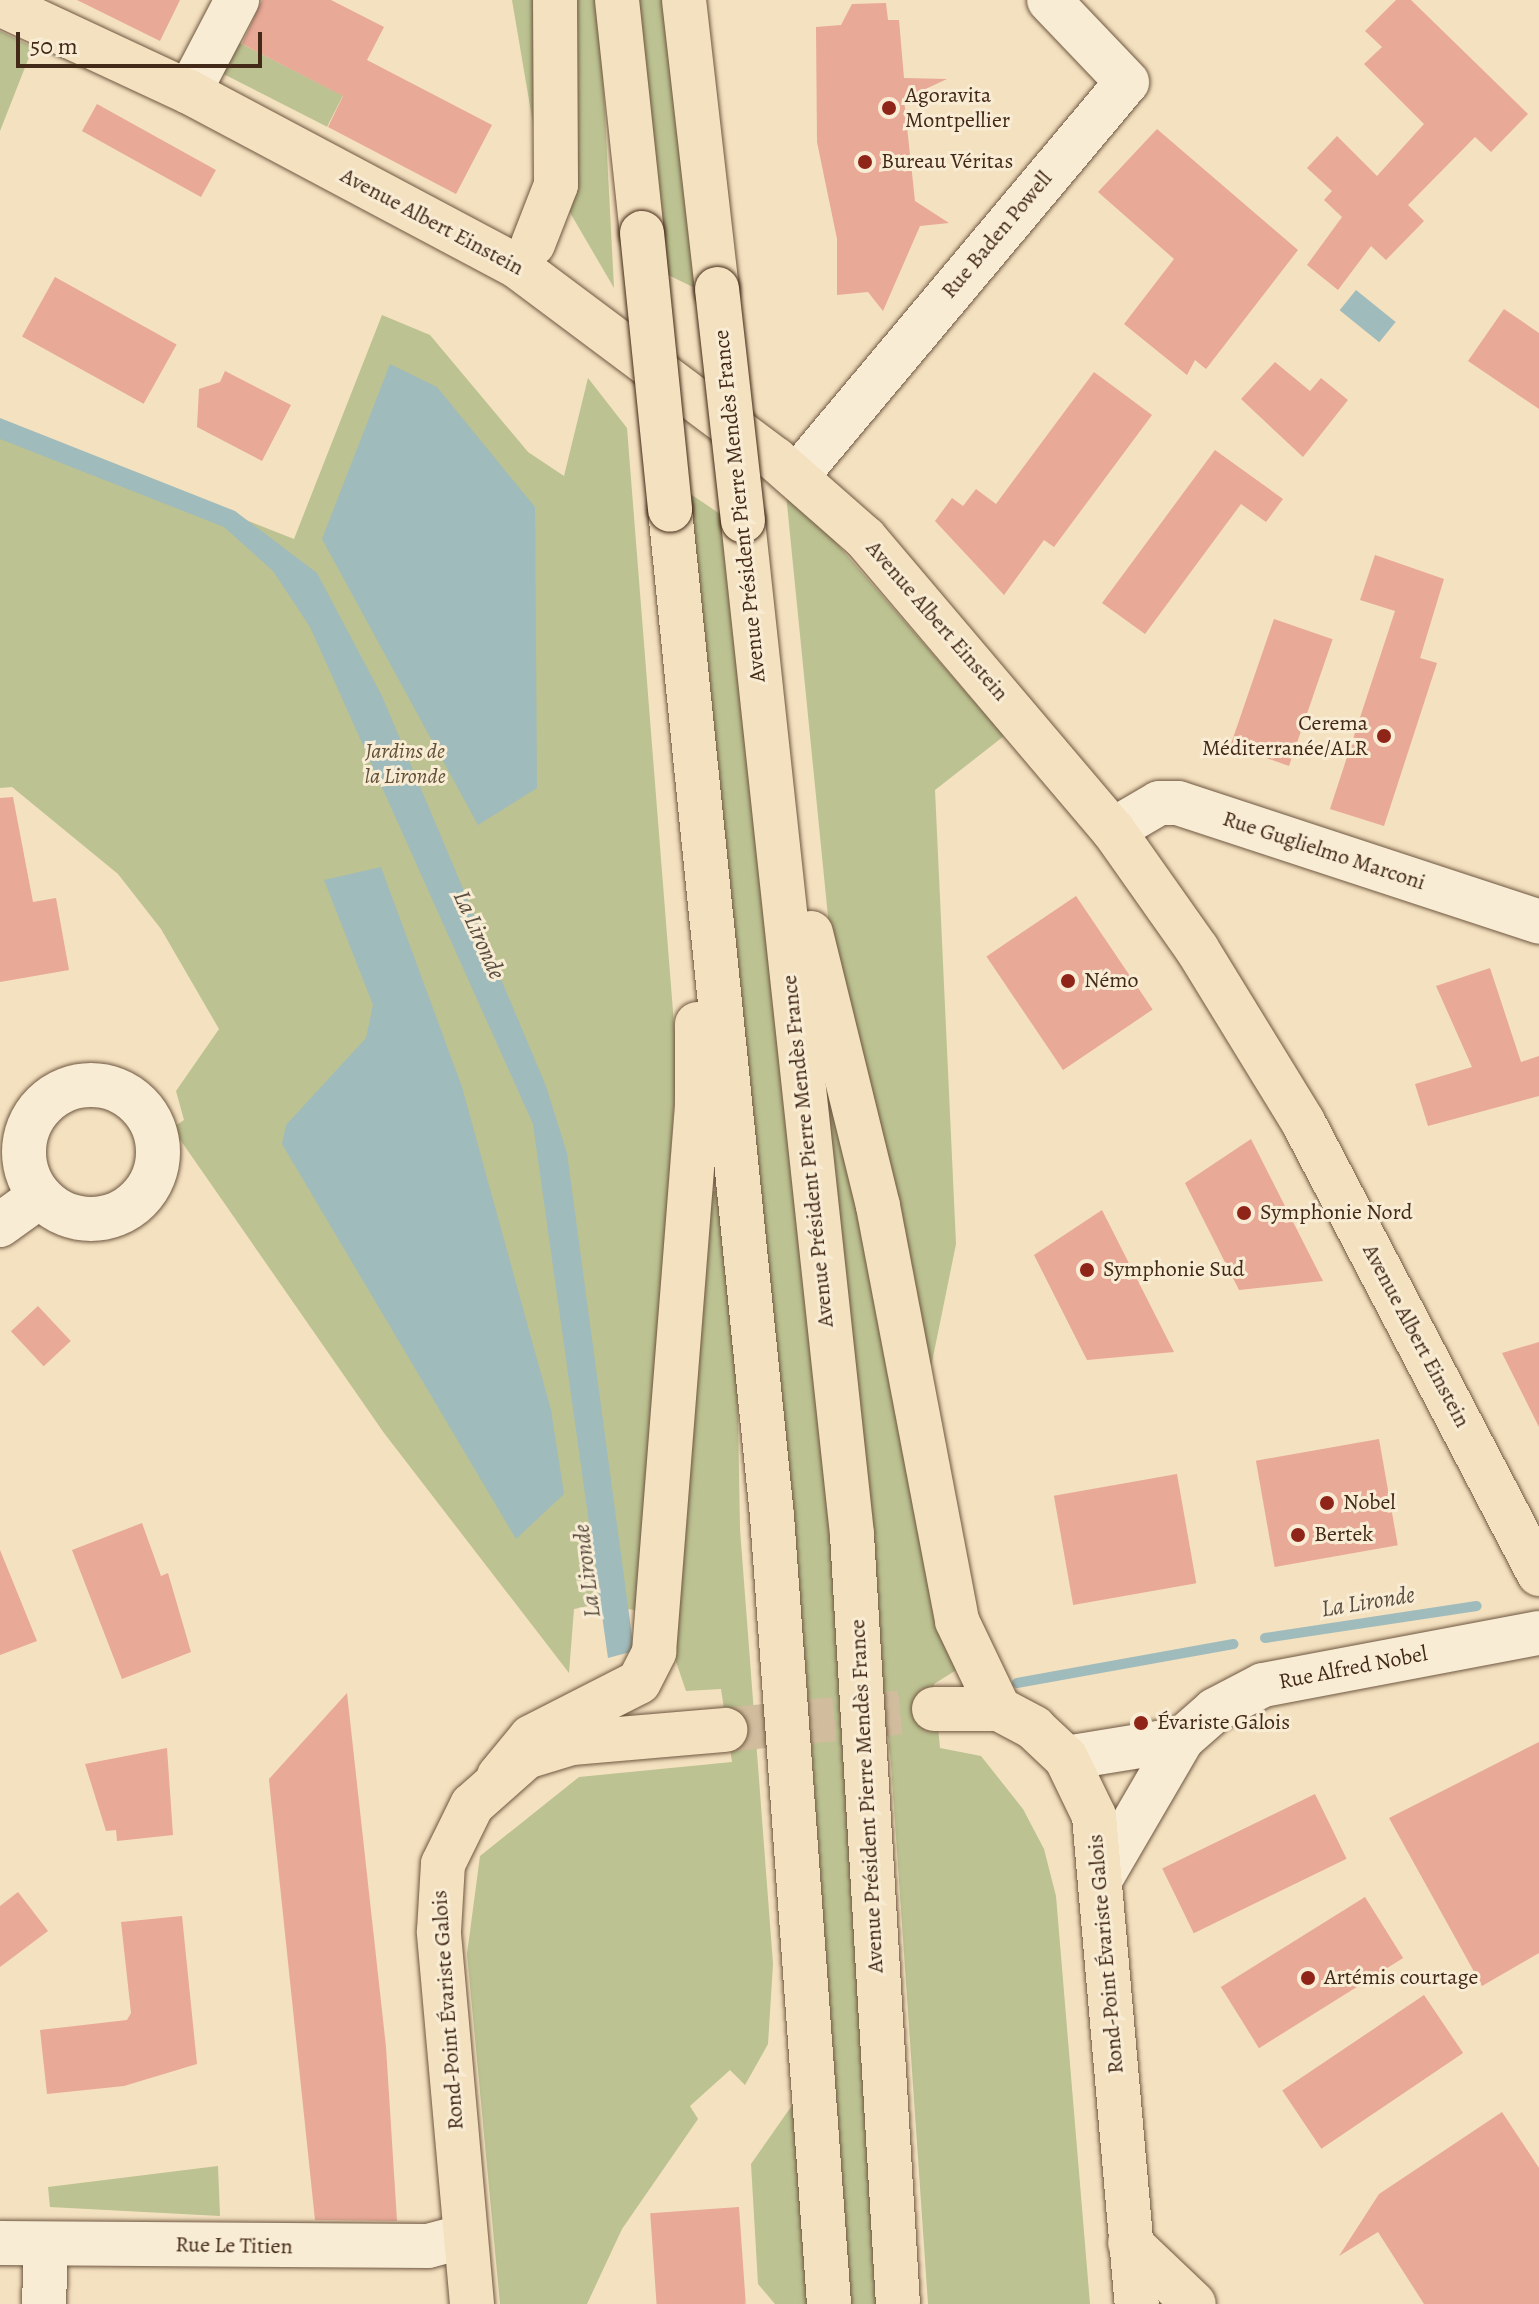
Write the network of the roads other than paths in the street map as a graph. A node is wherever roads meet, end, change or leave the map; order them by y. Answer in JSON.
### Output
{"nodes":[{"id":1,"x":237,"y":0,"type":"edge"},
{"id":2,"x":555,"y":0,"type":"edge"},
{"id":3,"x":617,"y":0,"type":"edge"},
{"id":4,"x":684,"y":0,"type":"edge"},
{"id":5,"x":1049,"y":0,"type":"edge"},
{"id":6,"x":0,"y":4,"type":"edge"},
{"id":7,"x":189,"y":92,"type":"junction"},
{"id":8,"x":525,"y":256,"type":"junction"},
{"id":9,"x":796,"y":477,"type":"junction"},
{"id":10,"x":1113,"y":830,"type":"junction"},
{"id":11,"x":778,"y":865,"type":"junction"},
{"id":12,"x":1539,"y":922,"type":"edge"},
{"id":13,"x":716,"y":969,"type":"junction"},
{"id":14,"x":39,"y":1197,"type":"dead end"},
{"id":15,"x":0,"y":1225,"type":"edge"},
{"id":16,"x":1539,"y":1574,"type":"edge"},
{"id":17,"x":1539,"y":1633,"type":"edge"},
{"id":18,"x":934,"y":1709,"type":"tunnel mouth"},
{"id":19,"x":999,"y":1709,"type":"junction"},
{"id":20,"x":725,"y":1730,"type":"tunnel mouth"},
{"id":21,"x":1182,"y":1739,"type":"junction"},
{"id":22,"x":1066,"y":1758,"type":"junction"},
{"id":23,"x":499,"y":1776,"type":"junction"},
{"id":24,"x":1100,"y":1880,"type":"junction"},
{"id":25,"x":465,"y":2236,"type":"junction"},
{"id":26,"x":0,"y":2243,"type":"edge"},
{"id":27,"x":1130,"y":2243,"type":"junction"},
{"id":28,"x":46,"y":2244,"type":"junction"},
{"id":29,"x":44,"y":2304,"type":"edge"},
{"id":30,"x":472,"y":2304,"type":"edge"},
{"id":31,"x":829,"y":2304,"type":"edge"},
{"id":32,"x":898,"y":2304,"type":"edge"},
{"id":33,"x":1137,"y":2304,"type":"edge"},
{"id":34,"x":1194,"y":2304,"type":"edge"}],
"edges":[{"from":1,"to":7,"type":"street"},
{"from":2,"to":8,"type":"main road"},
{"from":3,"to":13,"type":"main road","bridge":true},
{"from":4,"to":11,"type":"main road","name":"Avenue Président Pierre Mendès France","bridge":true},
{"from":5,"to":9,"type":"street","name":"Rue Baden Powell"},
{"from":6,"to":7,"type":"main road","name":"Avenue Albert Einstein"},
{"from":7,"to":8,"type":"main road","name":"Avenue Albert Einstein"},
{"from":8,"to":9,"type":"main road","name":"Avenue Albert Einstein"},
{"from":9,"to":10,"type":"main road","name":"Avenue Albert Einstein"},
{"from":10,"to":12,"type":"street","name":"Rue Guglielmo Marconi"},
{"from":10,"to":16,"type":"main road","name":"Avenue Albert Einstein"},
{"from":11,"to":19,"type":"main road"},
{"from":11,"to":32,"type":"main road","name":"Avenue Président Pierre Mendès France"},
{"from":13,"to":23,"type":"main road"},
{"from":13,"to":31,"type":"main road"},
{"from":14,"to":15,"type":"street"},
{"from":17,"to":21,"type":"street","name":"Rue Alfred Nobel"},
{"from":18,"to":19,"type":"main road"},
{"from":19,"to":22,"type":"main road","name":"Rond-Point Évariste Galois"},
{"from":20,"to":23,"type":"main road","name":"Rond-Point Évariste Galois"},
{"from":21,"to":22,"type":"street","name":"Rue Alfred Nobel"},
{"from":21,"to":24,"type":"street","name":"Rue Alfred Nobel"},
{"from":22,"to":24,"type":"main road","name":"Rond-Point Évariste Galois"},
{"from":23,"to":25,"type":"main road","name":"Rond-Point Évariste Galois"},
{"from":24,"to":27,"type":"main road","name":"Rond-Point Évariste Galois"},
{"from":25,"to":28,"type":"street","name":"Rue Le Titien"},
{"from":25,"to":30,"type":"main road","name":"Rond-Point Évariste Galois"},
{"from":26,"to":28,"type":"street","name":"Rue Le Titien"},
{"from":27,"to":33,"type":"main road","name":"Rond-Point Évariste Galois"},
{"from":27,"to":34,"type":"main road"},
{"from":28,"to":29,"type":"street"}]}
